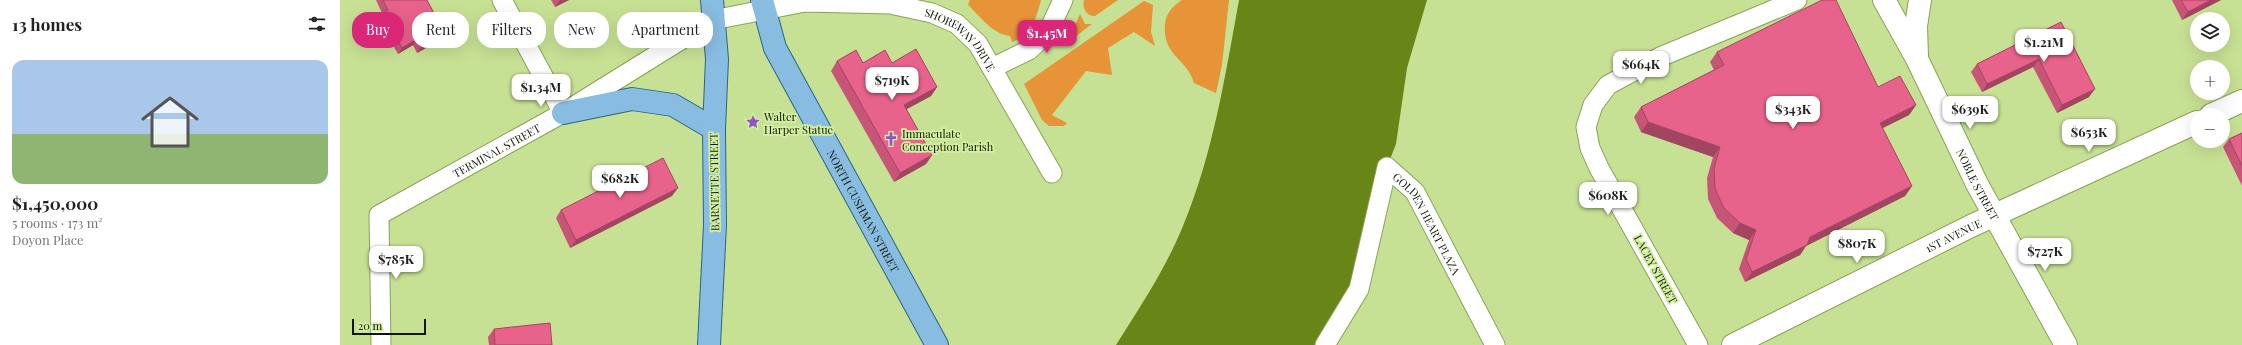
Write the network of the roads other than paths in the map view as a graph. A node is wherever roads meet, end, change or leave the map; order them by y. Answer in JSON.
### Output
{"nodes":[{"id":1,"x":502,"y":0,"type":"edge"},
{"id":2,"x":1063,"y":0,"type":"edge"},
{"id":3,"x":1797,"y":0,"type":"edge"},
{"id":4,"x":1884,"y":0,"type":"edge"},
{"id":5,"x":1920,"y":0,"type":"edge"},
{"id":6,"x":763,"y":5,"type":"edge"},
{"id":7,"x":713,"y":10,"type":"edge"},
{"id":8,"x":1917,"y":59,"type":"junction"},
{"id":9,"x":992,"y":68,"type":"junction"},
{"id":10,"x":2242,"y":101,"type":"edge"},
{"id":11,"x":2226,"y":108,"type":"edge"},
{"id":12,"x":563,"y":113,"type":"junction"},
{"id":13,"x":2190,"y":125,"type":"edge"},
{"id":14,"x":714,"y":129,"type":"junction"},
{"id":15,"x":1052,"y":173,"type":"dead end"},
{"id":16,"x":1995,"y":215,"type":"junction"},
{"id":17,"x":381,"y":345,"type":"edge"},
{"id":18,"x":709,"y":345,"type":"edge"},
{"id":19,"x":936,"y":345,"type":"edge"},
{"id":20,"x":1325,"y":345,"type":"edge"},
{"id":21,"x":1495,"y":345,"type":"edge"},
{"id":22,"x":1698,"y":345,"type":"edge"},
{"id":23,"x":1733,"y":345,"type":"edge"},
{"id":24,"x":2066,"y":345,"type":"edge"}],
"edges":[{"from":1,"to":12,"type":"street"},
{"from":2,"to":9,"type":"street"},
{"from":3,"to":22,"type":"street","name":"LACEY STREET"},
{"from":4,"to":8,"type":"main road","name":"NOBLE STREET"},
{"from":5,"to":8,"type":"main road"},
{"from":6,"to":7,"type":"street","name":"SHOREWAY DRIVE"},
{"from":6,"to":9,"type":"street","name":"SHOREWAY DRIVE"},
{"from":6,"to":19,"type":"main road","name":"NORTH CUSHMAN STREET"},
{"from":7,"to":12,"type":"street","name":"TERMINAL STREET"},
{"from":7,"to":14,"type":"main road","name":"BARNETTE STREET"},
{"from":8,"to":16,"type":"main road","name":"NOBLE STREET"},
{"from":9,"to":15,"type":"street","name":"SHOREWAY DRIVE"},
{"from":10,"to":11,"type":"main road"},
{"from":12,"to":14,"type":"main road"},
{"from":12,"to":17,"type":"street","name":"TERMINAL STREET"},
{"from":13,"to":16,"type":"main road","name":"1ST AVENUE"},
{"from":14,"to":18,"type":"main road","name":"BARNETTE STREET"},
{"from":16,"to":23,"type":"main road","name":"1ST AVENUE"},
{"from":16,"to":24,"type":"main road","name":"NOBLE STREET"},
{"from":20,"to":21,"type":"street","name":"GOLDEN HEART PLAZA"}]}
